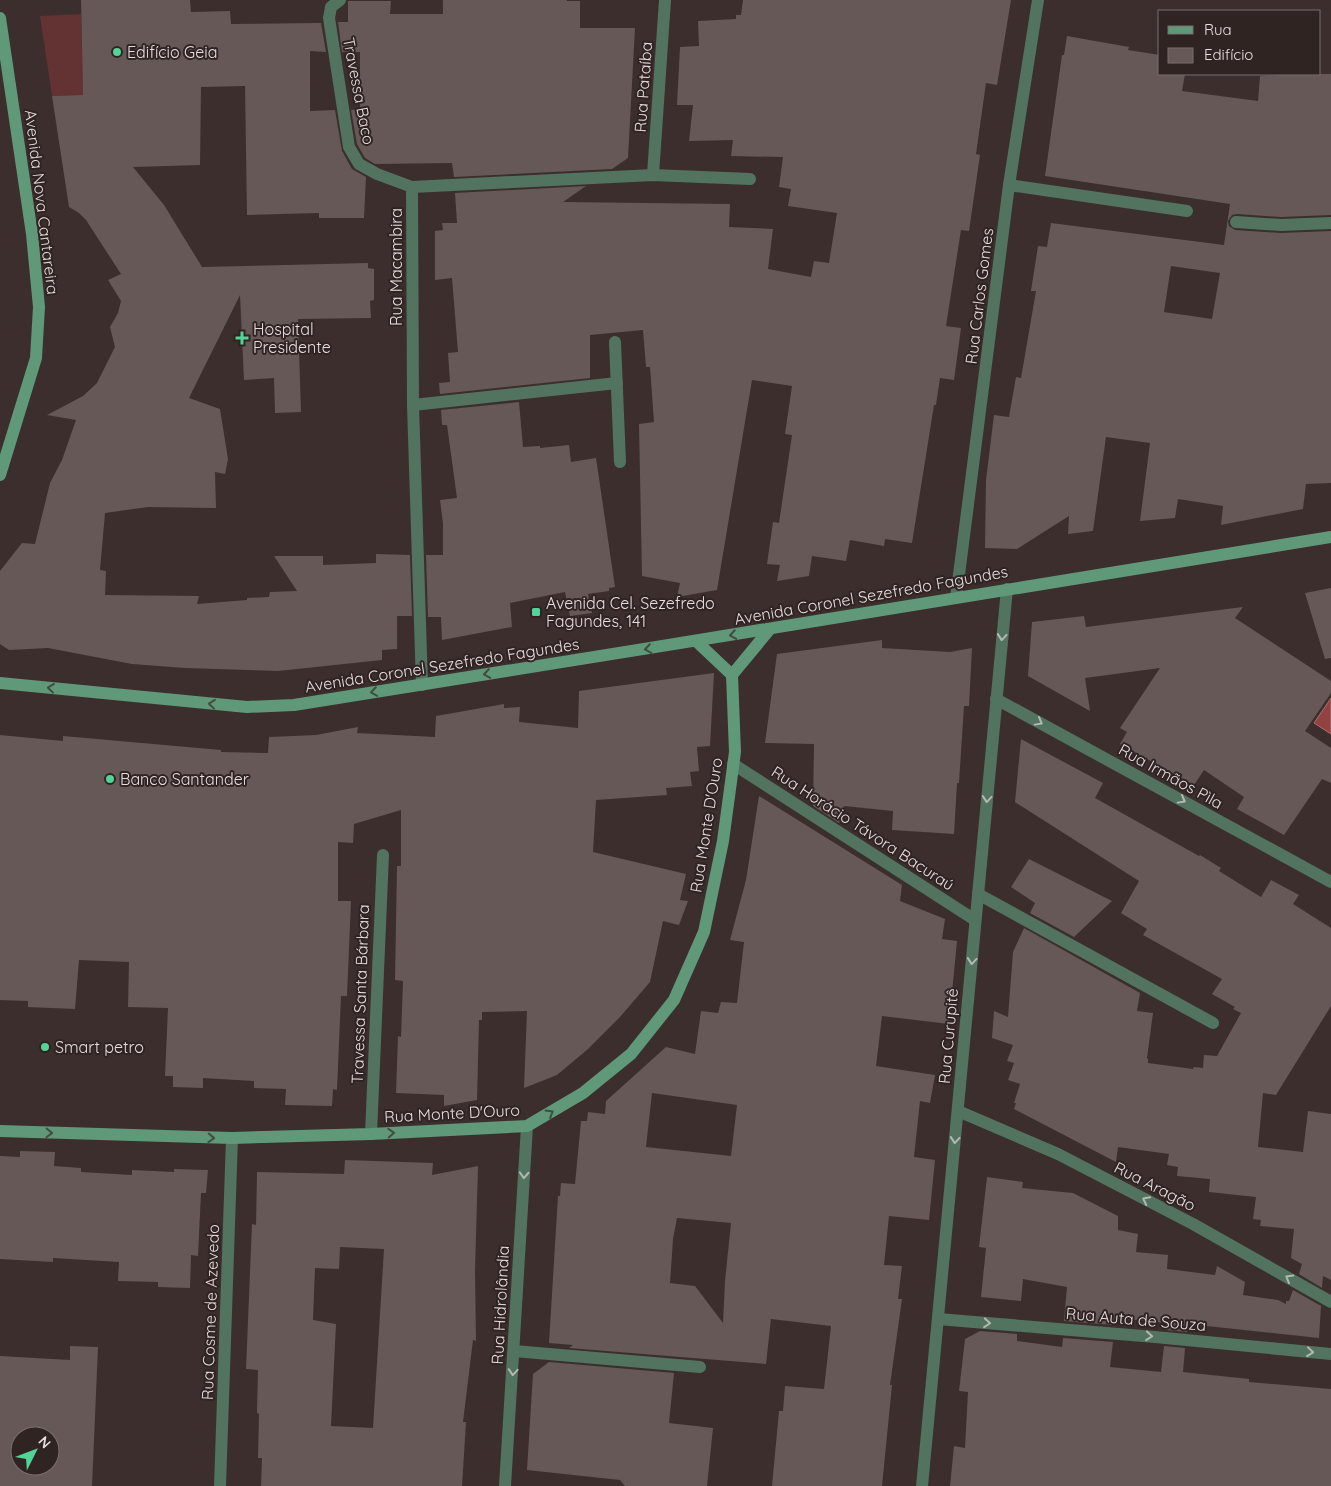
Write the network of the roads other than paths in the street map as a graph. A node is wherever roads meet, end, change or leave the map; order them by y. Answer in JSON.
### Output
{"nodes":[{"id":1,"x":340,"y":0,"type":"edge"},
{"id":2,"x":665,"y":0,"type":"edge"},
{"id":3,"x":1038,"y":0,"type":"edge"},
{"id":4,"x":0,"y":18,"type":"edge"},
{"id":5,"x":653,"y":176,"type":"junction"},
{"id":6,"x":750,"y":179,"type":"dead end"},
{"id":7,"x":1010,"y":185,"type":"junction"},
{"id":8,"x":412,"y":187,"type":"junction"},
{"id":9,"x":1187,"y":211,"type":"dead end"},
{"id":10,"x":1236,"y":222,"type":"dead end"},
{"id":11,"x":1331,"y":223,"type":"edge"},
{"id":12,"x":615,"y":342,"type":"dead end"},
{"id":13,"x":617,"y":383,"type":"junction"},
{"id":14,"x":414,"y":405,"type":"junction"},
{"id":15,"x":620,"y":462,"type":"dead end"},
{"id":16,"x":0,"y":474,"type":"edge"},
{"id":17,"x":1331,"y":537,"type":"edge"},
{"id":18,"x":1007,"y":589,"type":"junction"},
{"id":19,"x":956,"y":598,"type":"junction"},
{"id":20,"x":770,"y":629,"type":"junction"},
{"id":21,"x":696,"y":641,"type":"junction"},
{"id":22,"x":732,"y":675,"type":"junction"},
{"id":23,"x":0,"y":683,"type":"edge"},
{"id":24,"x":422,"y":685,"type":"junction"},
{"id":25,"x":996,"y":699,"type":"junction"},
{"id":26,"x":733,"y":764,"type":"junction"},
{"id":27,"x":383,"y":855,"type":"dead end"},
{"id":28,"x":1331,"y":882,"type":"edge"},
{"id":29,"x":978,"y":894,"type":"junction"},
{"id":30,"x":976,"y":920,"type":"junction"},
{"id":31,"x":1213,"y":1023,"type":"dead end"},
{"id":32,"x":958,"y":1111,"type":"junction"},
{"id":33,"x":527,"y":1126,"type":"junction"},
{"id":34,"x":0,"y":1131,"type":"edge"},
{"id":35,"x":371,"y":1134,"type":"junction"},
{"id":36,"x":232,"y":1138,"type":"junction"},
{"id":37,"x":1331,"y":1302,"type":"edge"},
{"id":38,"x":938,"y":1319,"type":"junction"},
{"id":39,"x":514,"y":1352,"type":"junction"},
{"id":40,"x":1331,"y":1354,"type":"edge"},
{"id":41,"x":700,"y":1367,"type":"dead end"},
{"id":42,"x":220,"y":1486,"type":"edge"},
{"id":43,"x":505,"y":1486,"type":"edge"},
{"id":44,"x":922,"y":1486,"type":"edge"}],
"edges":[{"from":1,"to":8,"type":"street","name":"Travessa Baco"},
{"from":2,"to":5,"type":"street","name":"Rua Pataíba"},
{"from":3,"to":7,"type":"street","name":"Rua Carlos Gomes"},
{"from":4,"to":16,"type":"main road","name":"Avenida Nova Cantareira"},
{"from":5,"to":6,"type":"street","name":"Rua Macambira"},
{"from":5,"to":8,"type":"street","name":"Rua Macambira"},
{"from":7,"to":9,"type":"street"},
{"from":7,"to":19,"type":"street","name":"Rua Carlos Gomes"},
{"from":8,"to":14,"type":"street","name":"Rua Macambira"},
{"from":10,"to":11,"type":"street"},
{"from":12,"to":13,"type":"street"},
{"from":13,"to":14,"type":"street"},
{"from":13,"to":15,"type":"street"},
{"from":14,"to":24,"type":"street","name":"Rua Macambira"},
{"from":17,"to":18,"type":"main road","name":"Avenida Coronel Sezefredo Fagundes"},
{"from":18,"to":19,"type":"main road","name":"Avenida Coronel Sezefredo Fagundes"},
{"from":18,"to":25,"type":"street","name":"Rua Curupitê","one_way":true},
{"from":19,"to":20,"type":"main road","name":"Avenida Coronel Sezefredo Fagundes"},
{"from":20,"to":21,"type":"main road","name":"Avenida Coronel Sezefredo Fagundes","one_way":true},
{"from":20,"to":22,"type":"main road"},
{"from":21,"to":22,"type":"main road"},
{"from":21,"to":24,"type":"main road","name":"Avenida Coronel Sezefredo Fagundes","one_way":true},
{"from":22,"to":26,"type":"main road","name":"Rua Monte D'Ouro"},
{"from":24,"to":23,"type":"main road","name":"Avenida Coronel Sezefredo Fagundes","one_way":true},
{"from":25,"to":28,"type":"street","name":"Rua Irmãos Pìla","one_way":true},
{"from":25,"to":29,"type":"street","name":"Rua Curupitê","one_way":true},
{"from":26,"to":30,"type":"street","name":"Rua Horácio Távora Bacuraú"},
{"from":33,"to":26,"type":"main road","name":"Rua Monte D'Ouro","one_way":true},
{"from":27,"to":35,"type":"street","name":"Travessa Santa Bárbara"},
{"from":29,"to":30,"type":"street","name":"Rua Curupitê"},
{"from":29,"to":31,"type":"street"},
{"from":30,"to":32,"type":"street","name":"Rua Curupitê","one_way":true},
{"from":37,"to":32,"type":"street","name":"Rua Aragão","one_way":true},
{"from":32,"to":38,"type":"street","name":"Rua Curupitê","one_way":true},
{"from":35,"to":33,"type":"main road","name":"Rua Monte D'Ouro","one_way":true},
{"from":33,"to":39,"type":"street","name":"Rua Hidrolândia","one_way":true},
{"from":34,"to":36,"type":"main road","name":"Rua Monte D'Ouro","one_way":true},
{"from":35,"to":36,"type":"main road","name":"Rua Monte D'Ouro"},
{"from":36,"to":42,"type":"street","name":"Rua Cosme de Azevedo"},
{"from":38,"to":40,"type":"street","name":"Rua Auta de Souza","one_way":true},
{"from":38,"to":44,"type":"street","name":"Rua Curupitê"},
{"from":39,"to":41,"type":"street"},
{"from":39,"to":43,"type":"street","name":"Rua Hidrolândia","one_way":true}]}
